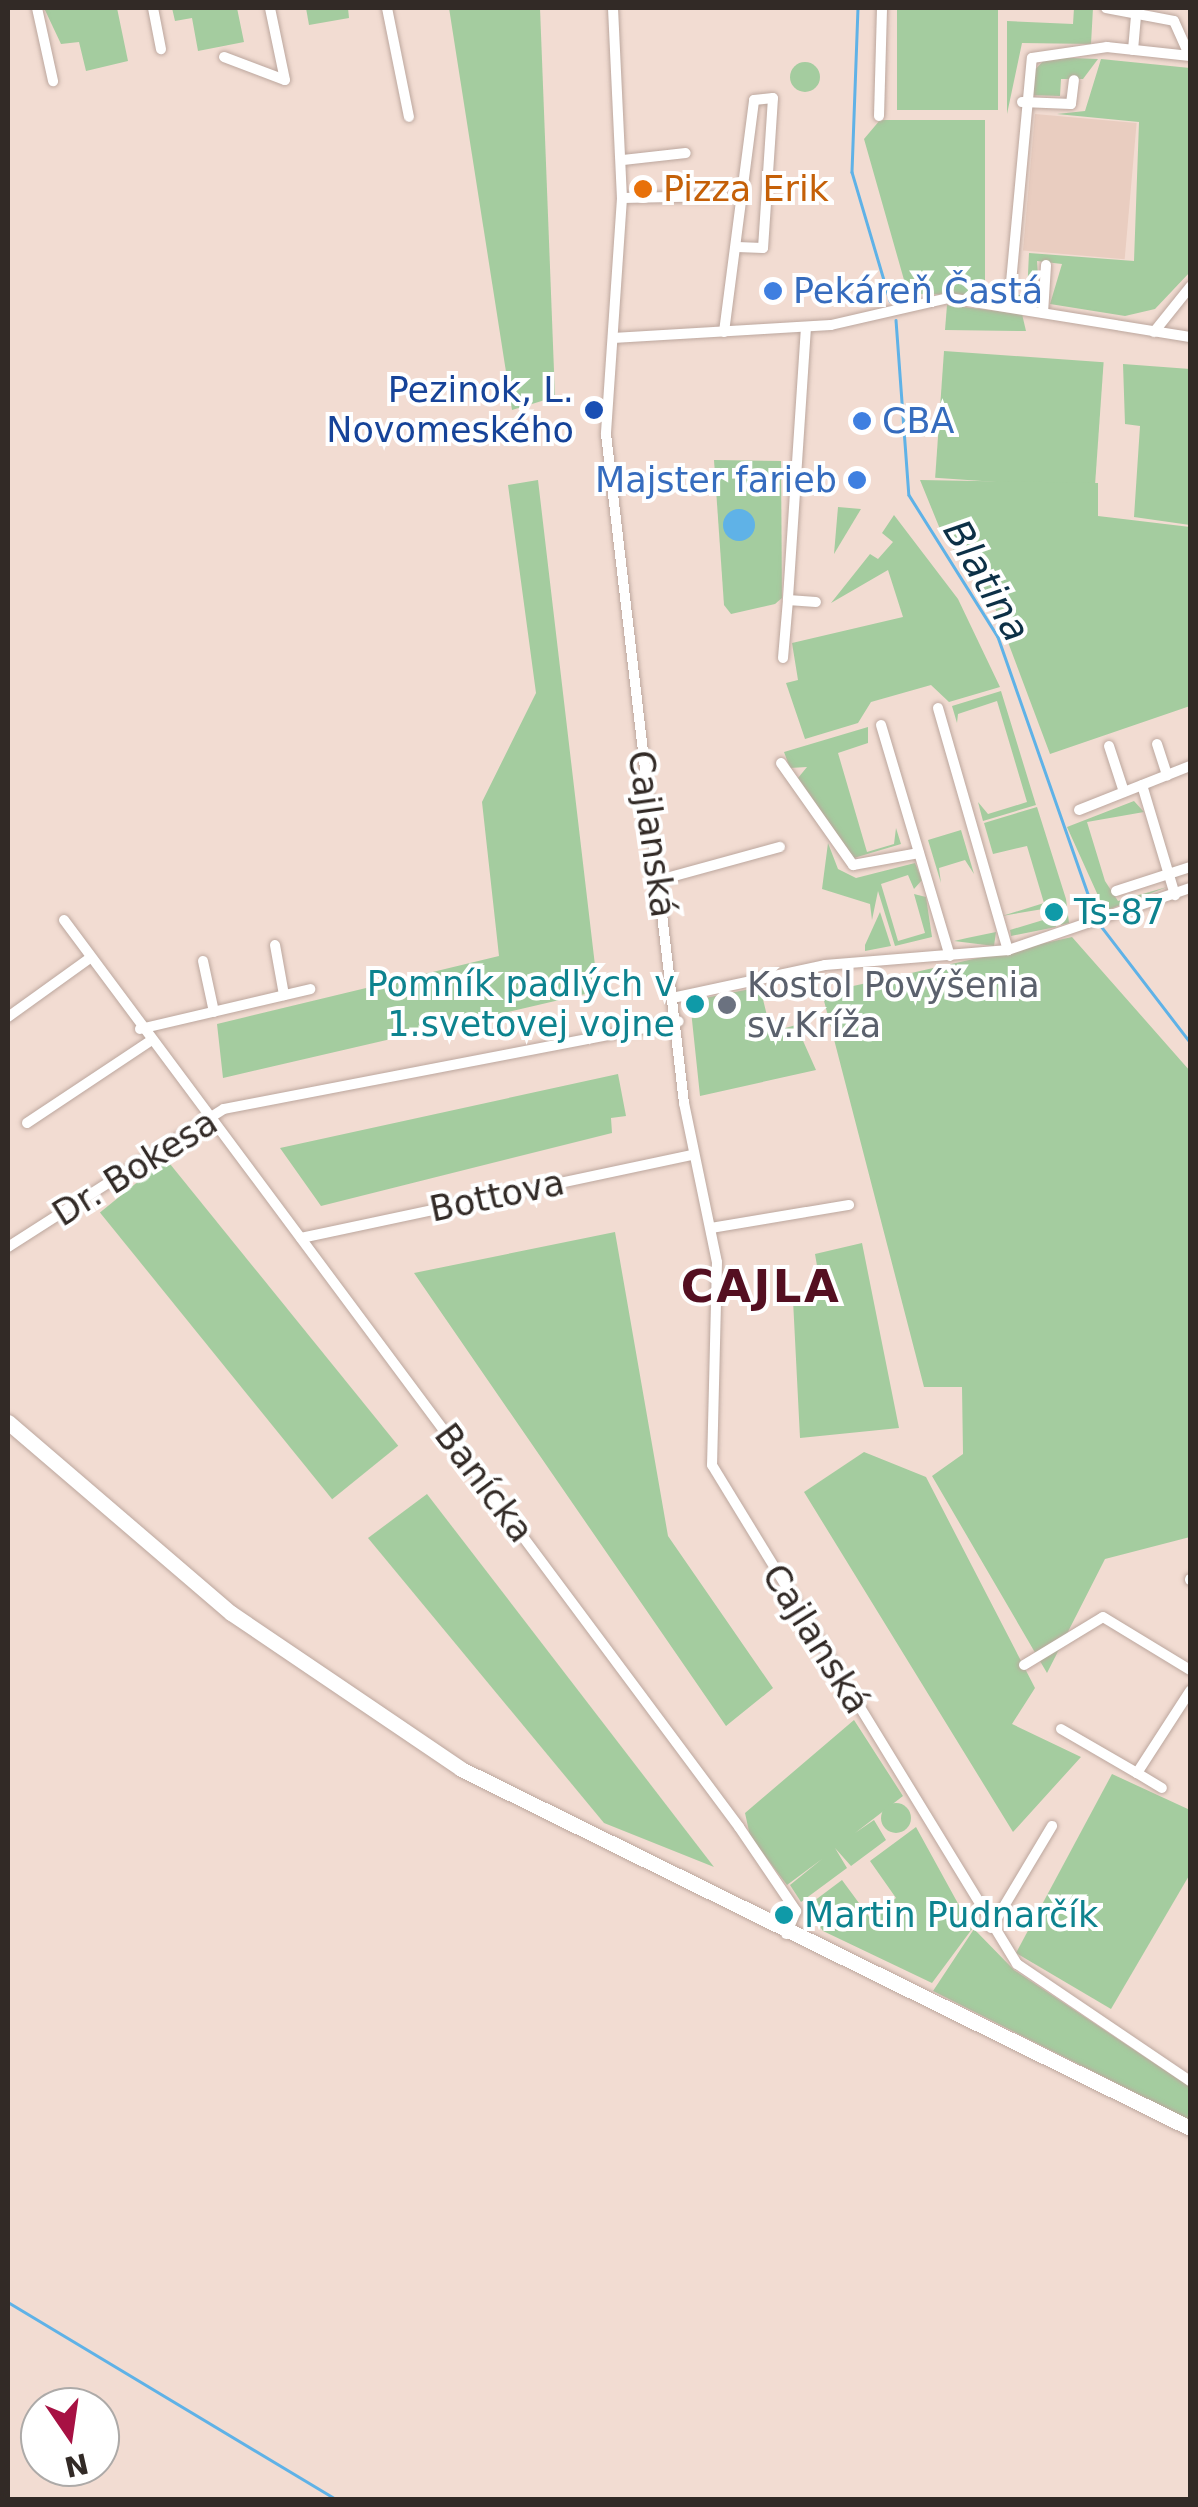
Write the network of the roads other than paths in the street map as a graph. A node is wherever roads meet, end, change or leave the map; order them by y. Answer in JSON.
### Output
{"nodes":[{"id":1,"x":37,"y":8,"type":"edge"},
{"id":2,"x":153,"y":8,"type":"edge"},
{"id":3,"x":270,"y":8,"type":"edge"},
{"id":4,"x":386,"y":8,"type":"edge"},
{"id":5,"x":613,"y":8,"type":"edge"},
{"id":6,"x":882,"y":8,"type":"edge"},
{"id":7,"x":1106,"y":8,"type":"edge"},
{"id":8,"x":1136,"y":16,"type":"junction"},
{"id":9,"x":161,"y":49,"type":"dead end"},
{"id":10,"x":1133,"y":50,"type":"junction"},
{"id":11,"x":224,"y":56,"type":"dead end"},
{"id":12,"x":1190,"y":56,"type":"edge"},
{"id":13,"x":1074,"y":80,"type":"dead end"},
{"id":14,"x":54,"y":81,"type":"dead end"},
{"id":15,"x":1022,"y":102,"type":"junction"},
{"id":16,"x":409,"y":116,"type":"dead end"},
{"id":17,"x":879,"y":116,"type":"dead end"},
{"id":18,"x":686,"y":154,"type":"dead end"},
{"id":19,"x":623,"y":160,"type":"junction"},
{"id":20,"x":723,"y":196,"type":"dead end"},
{"id":21,"x":622,"y":198,"type":"junction"},
{"id":22,"x":737,"y":247,"type":"junction"},
{"id":23,"x":1046,"y":264,"type":"dead end"},
{"id":24,"x":1190,"y":287,"type":"edge"},
{"id":25,"x":1009,"y":304,"type":"junction"},
{"id":26,"x":1043,"y":313,"type":"junction"},
{"id":27,"x":806,"y":327,"type":"junction"},
{"id":28,"x":724,"y":332,"type":"junction"},
{"id":29,"x":1154,"y":332,"type":"junction"},
{"id":30,"x":1190,"y":337,"type":"edge"},
{"id":31,"x":613,"y":338,"type":"junction"},
{"id":32,"x":788,"y":600,"type":"junction"},
{"id":33,"x":816,"y":602,"type":"dead end"},
{"id":34,"x":782,"y":658,"type":"dead end"},
{"id":35,"x":938,"y":708,"type":"dead end"},
{"id":36,"x":881,"y":724,"type":"dead end"},
{"id":37,"x":1157,"y":744,"type":"dead end"},
{"id":38,"x":1109,"y":746,"type":"dead end"},
{"id":39,"x":781,"y":763,"type":"dead end"},
{"id":40,"x":1190,"y":766,"type":"edge"},
{"id":41,"x":1168,"y":775,"type":"junction"},
{"id":42,"x":1142,"y":785,"type":"junction"},
{"id":43,"x":1124,"y":792,"type":"junction"},
{"id":44,"x":1079,"y":810,"type":"dead end"},
{"id":45,"x":780,"y":847,"type":"dead end"},
{"id":46,"x":919,"y":853,"type":"junction"},
{"id":47,"x":1190,"y":867,"type":"edge"},
{"id":48,"x":1169,"y":876,"type":"junction"},
{"id":49,"x":670,"y":877,"type":"dead end"},
{"id":50,"x":1190,"y":888,"type":"edge"},
{"id":51,"x":1116,"y":891,"type":"dead end"},
{"id":52,"x":1175,"y":895,"type":"junction"},
{"id":53,"x":64,"y":920,"type":"dead end"},
{"id":54,"x":276,"y":945,"type":"dead end"},
{"id":55,"x":1008,"y":950,"type":"junction"},
{"id":56,"x":950,"y":956,"type":"junction"},
{"id":57,"x":90,"y":958,"type":"junction"},
{"id":58,"x":203,"y":961,"type":"dead end"},
{"id":59,"x":310,"y":990,"type":"dead end"},
{"id":60,"x":284,"y":995,"type":"junction"},
{"id":61,"x":677,"y":997,"type":"junction"},
{"id":62,"x":214,"y":1012,"type":"junction"},
{"id":63,"x":8,"y":1017,"type":"edge"},
{"id":64,"x":679,"y":1021,"type":"junction"},
{"id":65,"x":140,"y":1030,"type":"junction"},
{"id":66,"x":149,"y":1042,"type":"junction"},
{"id":67,"x":27,"y":1123,"type":"dead end"},
{"id":68,"x":209,"y":1123,"type":"junction"},
{"id":69,"x":692,"y":1155,"type":"junction"},
{"id":70,"x":850,"y":1205,"type":"dead end"},
{"id":71,"x":711,"y":1228,"type":"junction"},
{"id":72,"x":301,"y":1238,"type":"junction"},
{"id":73,"x":8,"y":1248,"type":"edge"},
{"id":74,"x":8,"y":1422,"type":"edge"},
{"id":75,"x":1024,"y":1664,"type":"dead end"},
{"id":76,"x":1190,"y":1670,"type":"edge"},
{"id":77,"x":1190,"y":1692,"type":"edge"},
{"id":78,"x":1180,"y":1708,"type":"junction"},
{"id":79,"x":1190,"y":1715,"type":"edge"},
{"id":80,"x":1061,"y":1729,"type":"dead end"},
{"id":81,"x":1137,"y":1774,"type":"junction"},
{"id":82,"x":1162,"y":1788,"type":"dead end"},
{"id":83,"x":1052,"y":1826,"type":"dead end"},
{"id":84,"x":991,"y":1928,"type":"junction"},
{"id":85,"x":786,"y":1934,"type":"junction"},
{"id":86,"x":1190,"y":2081,"type":"edge"},
{"id":87,"x":1190,"y":2128,"type":"edge"}],
"edges":[{"from":1,"to":14,"type":"street"},
{"from":2,"to":9,"type":"street"},
{"from":3,"to":11,"type":"street"},
{"from":4,"to":16,"type":"street"},
{"from":5,"to":19,"type":"street","name":"Cajlanská"},
{"from":6,"to":17,"type":"street"},
{"from":7,"to":8,"type":"street"},
{"from":8,"to":10,"type":"street"},
{"from":8,"to":12,"type":"street"},
{"from":10,"to":12,"type":"street"},
{"from":10,"to":15,"type":"street"},
{"from":13,"to":15,"type":"street"},
{"from":15,"to":25,"type":"street"},
{"from":18,"to":19,"type":"street"},
{"from":19,"to":21,"type":"street","name":"Cajlanská"},
{"from":20,"to":21,"type":"street"},
{"from":21,"to":31,"type":"street","name":"Cajlanská"},
{"from":22,"to":22,"type":"street"},
{"from":22,"to":28,"type":"street"},
{"from":23,"to":26,"type":"street"},
{"from":24,"to":29,"type":"street"},
{"from":25,"to":26,"type":"street"},
{"from":25,"to":27,"type":"street"},
{"from":26,"to":29,"type":"street"},
{"from":27,"to":28,"type":"street"},
{"from":27,"to":32,"type":"street"},
{"from":28,"to":31,"type":"street"},
{"from":29,"to":30,"type":"street"},
{"from":31,"to":61,"type":"street","name":"Cajlanská"},
{"from":32,"to":33,"type":"street"},
{"from":32,"to":34,"type":"street"},
{"from":35,"to":55,"type":"street"},
{"from":36,"to":46,"type":"street"},
{"from":37,"to":41,"type":"street"},
{"from":38,"to":43,"type":"street"},
{"from":39,"to":46,"type":"street"},
{"from":40,"to":41,"type":"street"},
{"from":41,"to":42,"type":"street"},
{"from":42,"to":43,"type":"street"},
{"from":42,"to":48,"type":"street"},
{"from":43,"to":44,"type":"street"},
{"from":45,"to":49,"type":"street"},
{"from":46,"to":56,"type":"street"},
{"from":47,"to":48,"type":"street"},
{"from":48,"to":51,"type":"street"},
{"from":48,"to":52,"type":"street"},
{"from":50,"to":52,"type":"street"},
{"from":52,"to":55,"type":"street"},
{"from":53,"to":57,"type":"street","name":"Banícka"},
{"from":54,"to":60,"type":"street"},
{"from":55,"to":56,"type":"street"},
{"from":56,"to":61,"type":"street"},
{"from":57,"to":63,"type":"street"},
{"from":57,"to":65,"type":"street","name":"Banícka"},
{"from":58,"to":62,"type":"street"},
{"from":59,"to":60,"type":"street"},
{"from":60,"to":62,"type":"street"},
{"from":61,"to":64,"type":"street","name":"Cajlanská"},
{"from":62,"to":65,"type":"street"},
{"from":64,"to":68,"type":"street","name":"Dr. Bokesa"},
{"from":64,"to":69,"type":"street","name":"Cajlanská"},
{"from":65,"to":66,"type":"street","name":"Banícka"},
{"from":66,"to":67,"type":"street"},
{"from":66,"to":68,"type":"street","name":"Banícka"},
{"from":68,"to":72,"type":"street","name":"Banícka"},
{"from":68,"to":73,"type":"street","name":"Dr. Bokesa"},
{"from":69,"to":71,"type":"street","name":"Cajlanská"},
{"from":69,"to":72,"type":"street","name":"Bottova"},
{"from":70,"to":71,"type":"street"},
{"from":71,"to":84,"type":"street","name":"Cajlanská"},
{"from":72,"to":85,"type":"street","name":"Banícka"},
{"from":74,"to":85,"type":"main road"},
{"from":75,"to":76,"type":"street"},
{"from":77,"to":78,"type":"street"},
{"from":78,"to":79,"type":"street"},
{"from":78,"to":81,"type":"street"},
{"from":80,"to":81,"type":"street"},
{"from":81,"to":82,"type":"street"},
{"from":83,"to":84,"type":"street"},
{"from":84,"to":86,"type":"street","name":"Cajlanská"},
{"from":85,"to":87,"type":"main road"}]}
